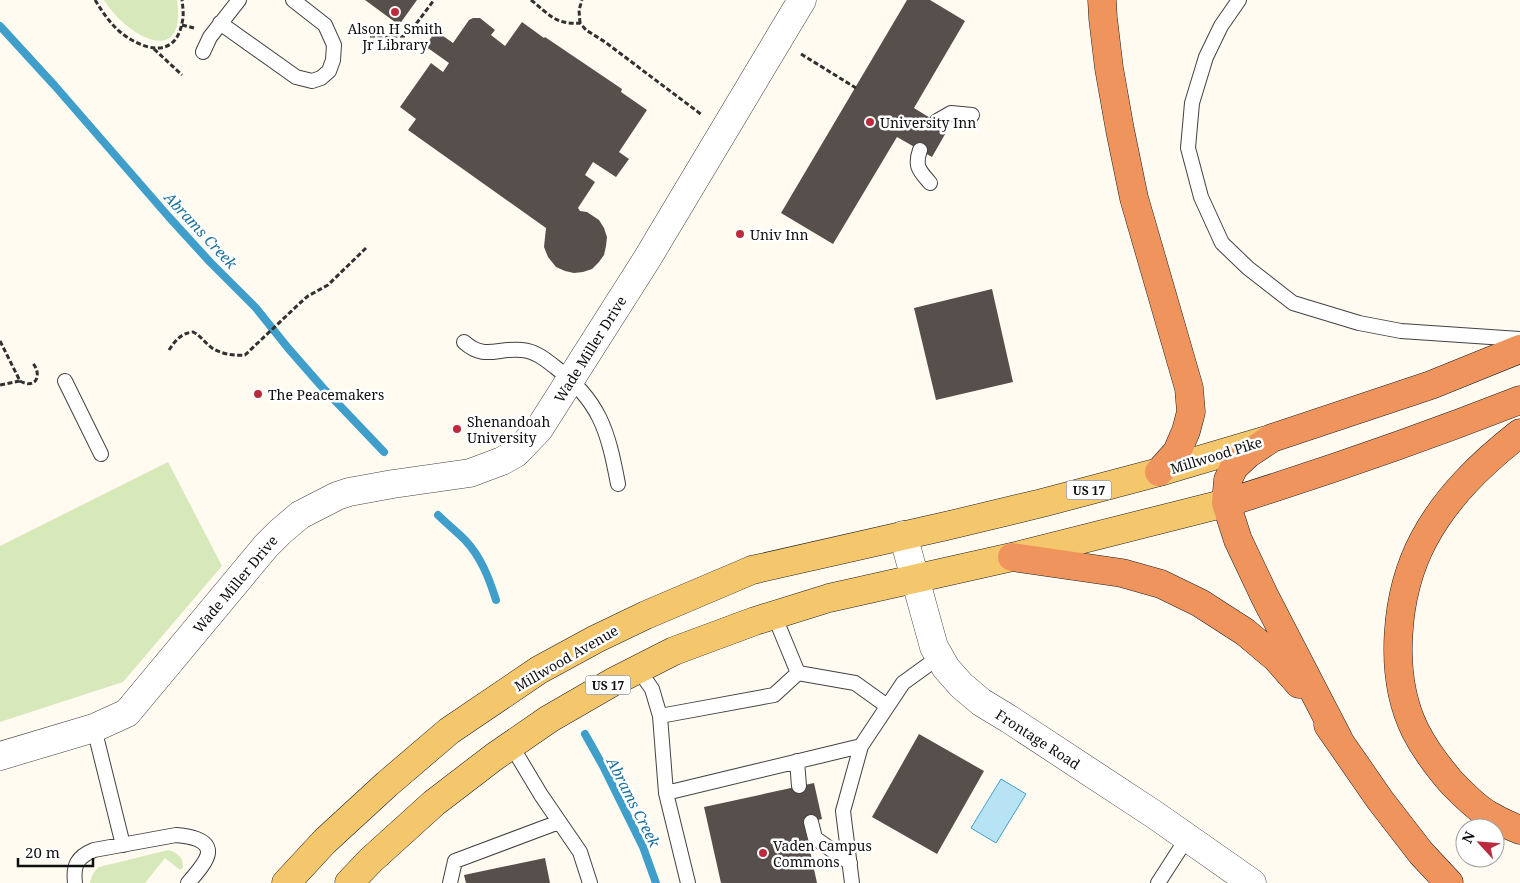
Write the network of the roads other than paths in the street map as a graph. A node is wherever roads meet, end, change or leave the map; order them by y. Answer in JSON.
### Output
{"nodes":[{"id":1,"x":239,"y":0,"type":"edge"},
{"id":2,"x":292,"y":0,"type":"edge"},
{"id":3,"x":802,"y":0,"type":"edge"},
{"id":4,"x":1102,"y":0,"type":"edge"},
{"id":5,"x":1239,"y":0,"type":"edge"},
{"id":6,"x":220,"y":23,"type":"junction"},
{"id":7,"x":203,"y":52,"type":"dead end"},
{"id":8,"x":972,"y":115,"type":"dead end"},
{"id":9,"x":937,"y":121,"type":"dead end"},
{"id":10,"x":920,"y":150,"type":"dead end"},
{"id":11,"x":930,"y":183,"type":"dead end"},
{"id":12,"x":1520,"y":339,"type":"edge"},
{"id":13,"x":464,"y":342,"type":"dead end"},
{"id":14,"x":1520,"y":348,"type":"edge"},
{"id":15,"x":572,"y":379,"type":"junction"},
{"id":16,"x":64,"y":381,"type":"dead end"},
{"id":17,"x":1520,"y":400,"type":"edge"},
{"id":18,"x":1520,"y":433,"type":"edge"},
{"id":19,"x":1272,"y":438,"type":"junction"},
{"id":20,"x":101,"y":454,"type":"dead end"},
{"id":21,"x":1159,"y":472,"type":"junction"},
{"id":22,"x":618,"y":484,"type":"dead end"},
{"id":23,"x":1226,"y":503,"type":"junction"},
{"id":24,"x":903,"y":536,"type":"junction"},
{"id":25,"x":1012,"y":557,"type":"junction"},
{"id":26,"x":916,"y":579,"type":"junction"},
{"id":27,"x":774,"y":615,"type":"junction"},
{"id":28,"x":939,"y":657,"type":"junction"},
{"id":29,"x":638,"y":669,"type":"junction"},
{"id":30,"x":798,"y":673,"type":"junction"},
{"id":31,"x":887,"y":706,"type":"junction"},
{"id":32,"x":660,"y":716,"type":"junction"},
{"id":33,"x":94,"y":728,"type":"junction"},
{"id":34,"x":1339,"y":740,"type":"junction"},
{"id":35,"x":511,"y":745,"type":"junction"},
{"id":36,"x":861,"y":746,"type":"junction"},
{"id":37,"x":0,"y":756,"type":"edge"},
{"id":38,"x":797,"y":761,"type":"junction"},
{"id":39,"x":799,"y":786,"type":"dead end"},
{"id":40,"x":666,"y":793,"type":"junction"},
{"id":41,"x":559,"y":822,"type":"junction"},
{"id":42,"x":811,"y":822,"type":"dead end"},
{"id":43,"x":1520,"y":830,"type":"edge"},
{"id":44,"x":1187,"y":838,"type":"junction"},
{"id":45,"x":123,"y":845,"type":"junction"},
{"id":46,"x":850,"y":863,"type":"junction"},
{"id":47,"x":75,"y":883,"type":"edge"},
{"id":48,"x":188,"y":883,"type":"edge"},
{"id":49,"x":286,"y":883,"type":"edge"},
{"id":50,"x":349,"y":883,"type":"edge"},
{"id":51,"x":450,"y":883,"type":"edge"},
{"id":52,"x":590,"y":883,"type":"edge"},
{"id":53,"x":688,"y":883,"type":"edge"},
{"id":54,"x":852,"y":883,"type":"edge"},
{"id":55,"x":1158,"y":883,"type":"edge"},
{"id":56,"x":1252,"y":883,"type":"edge"},
{"id":57,"x":1449,"y":883,"type":"edge"}],
"edges":[{"from":1,"to":6,"type":"lane"},
{"from":2,"to":6,"type":"lane"},
{"from":3,"to":15,"type":"street","name":"Wade Miller Drive"},
{"from":4,"to":21,"type":"highway"},
{"from":5,"to":12,"type":"lane"},
{"from":6,"to":7,"type":"lane"},
{"from":8,"to":9,"type":"lane"},
{"from":10,"to":11,"type":"lane"},
{"from":13,"to":15,"type":"lane"},
{"from":14,"to":19,"type":"highway","name":"Millwood Pike","number":"US 17"},
{"from":15,"to":22,"type":"lane"},
{"from":15,"to":33,"type":"street","name":"Wade Miller Drive"},
{"from":16,"to":20,"type":"lane"},
{"from":17,"to":23,"type":"highway","number":"US 17"},
{"from":18,"to":43,"type":"highway"},
{"from":19,"to":21,"type":"main road","name":"Millwood Pike","number":"US 17"},
{"from":19,"to":23,"type":"highway"},
{"from":21,"to":24,"type":"main road","name":"Millwood Pike","number":"US 17"},
{"from":23,"to":25,"type":"main road","number":"US 17"},
{"from":23,"to":34,"type":"highway"},
{"from":24,"to":26,"type":"street","name":"Frontage Road"},
{"from":24,"to":49,"type":"main road","name":"Millwood Avenue","number":"US 17"},
{"from":25,"to":26,"type":"main road","number":"US 17"},
{"from":25,"to":34,"type":"highway"},
{"from":26,"to":27,"type":"main road","number":"US 17"},
{"from":26,"to":28,"type":"street","name":"Frontage Road"},
{"from":27,"to":29,"type":"main road","number":"US 17"},
{"from":27,"to":30,"type":"lane"},
{"from":28,"to":31,"type":"lane"},
{"from":28,"to":44,"type":"street","name":"Frontage Road"},
{"from":29,"to":32,"type":"lane"},
{"from":29,"to":35,"type":"main road","number":"US 17"},
{"from":30,"to":31,"type":"lane"},
{"from":30,"to":32,"type":"lane"},
{"from":31,"to":36,"type":"lane"},
{"from":32,"to":40,"type":"lane"},
{"from":33,"to":37,"type":"street"},
{"from":33,"to":45,"type":"lane"},
{"from":34,"to":57,"type":"highway"},
{"from":35,"to":41,"type":"lane"},
{"from":35,"to":50,"type":"main road","number":"US 17"},
{"from":36,"to":38,"type":"lane"},
{"from":36,"to":46,"type":"lane"},
{"from":38,"to":39,"type":"lane"},
{"from":38,"to":40,"type":"lane"},
{"from":40,"to":53,"type":"lane"},
{"from":41,"to":51,"type":"lane"},
{"from":41,"to":52,"type":"lane"},
{"from":42,"to":46,"type":"lane"},
{"from":44,"to":55,"type":"lane"},
{"from":44,"to":56,"type":"street","name":"Frontage Road"},
{"from":45,"to":47,"type":"lane"},
{"from":45,"to":48,"type":"lane"},
{"from":46,"to":54,"type":"lane"}]}
